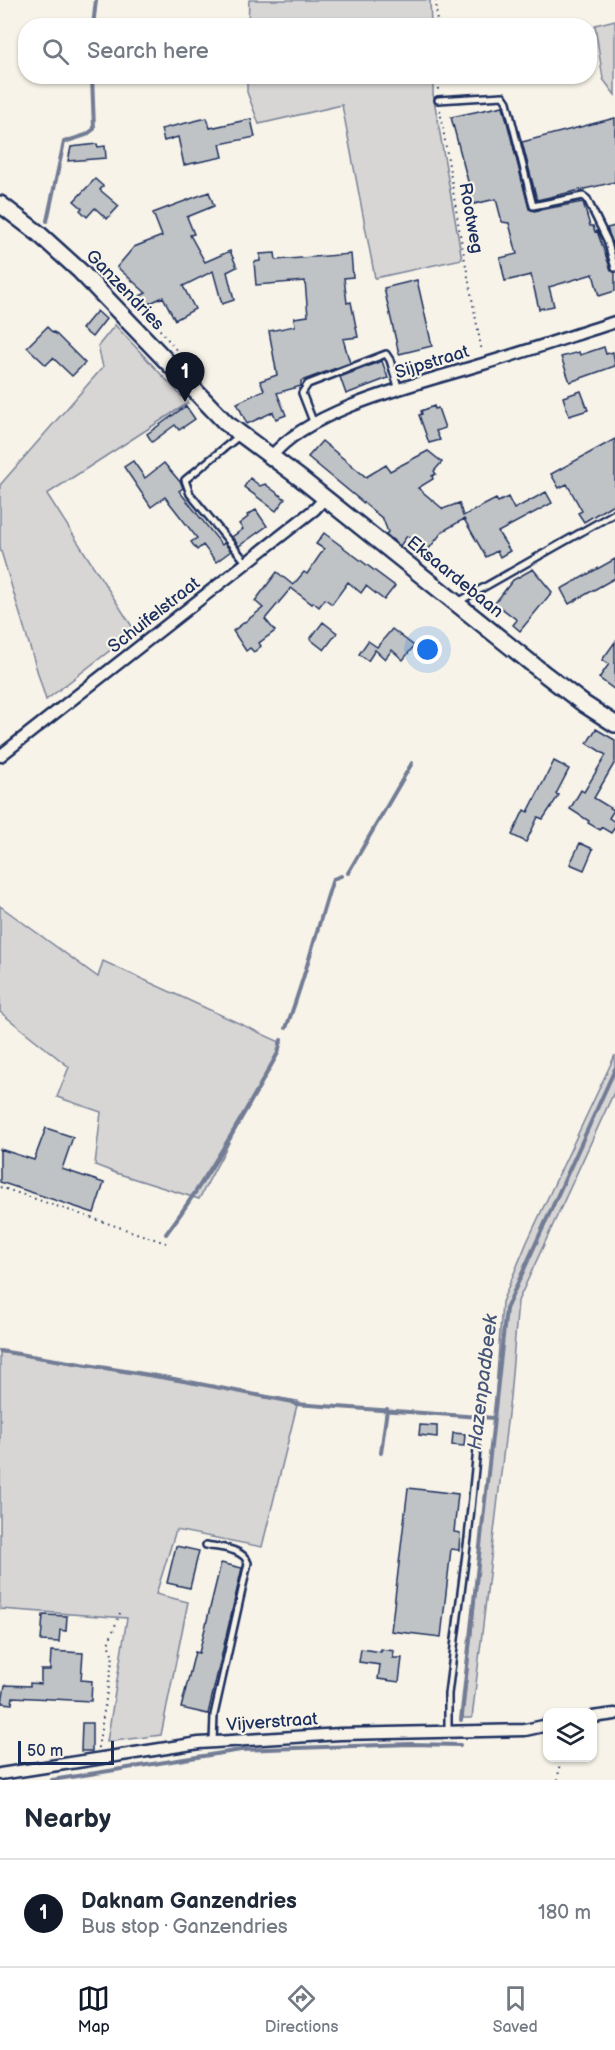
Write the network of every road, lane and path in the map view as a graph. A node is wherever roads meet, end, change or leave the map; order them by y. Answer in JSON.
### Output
{"nodes":[{"id":1,"x":436,"y":0,"type":"edge"},
{"id":2,"x":437,"y":18,"type":"edge"},
{"id":3,"x":438,"y":84,"type":"edge"},
{"id":4,"x":438,"y":100,"type":"junction"},
{"id":5,"x":0,"y":204,"type":"edge"},
{"id":6,"x":615,"y":268,"type":"edge"},
{"id":7,"x":615,"y":322,"type":"edge"},
{"id":8,"x":485,"y":364,"type":"junction"},
{"id":9,"x":399,"y":390,"type":"junction"},
{"id":10,"x":314,"y":424,"type":"junction"},
{"id":11,"x":240,"y":435,"type":"junction"},
{"id":12,"x":271,"y":457,"type":"junction"},
{"id":13,"x":325,"y":498,"type":"junction"},
{"id":14,"x":615,"y":513,"type":"edge"},
{"id":15,"x":247,"y":563,"type":"junction"},
{"id":16,"x":457,"y":603,"type":"junction"},
{"id":17,"x":615,"y":724,"type":"edge"},
{"id":18,"x":0,"y":756,"type":"edge"},
{"id":19,"x":0,"y":1187,"type":"edge"},
{"id":20,"x":166,"y":1243,"type":"dead end"},
{"id":21,"x":477,"y":1449,"type":"dead end"},
{"id":22,"x":206,"y":1545,"type":"dead end"},
{"id":23,"x":120,"y":1613,"type":"dead end"},
{"id":24,"x":615,"y":1714,"type":"edge"},
{"id":25,"x":597,"y":1717,"type":"edge"},
{"id":26,"x":543,"y":1726,"type":"edge"},
{"id":27,"x":448,"y":1731,"type":"junction"},
{"id":28,"x":213,"y":1742,"type":"junction"},
{"id":29,"x":97,"y":1760,"type":"junction"},
{"id":30,"x":560,"y":1762,"type":"edge"},
{"id":31,"x":0,"y":1774,"type":"edge"},
{"id":32,"x":558,"y":1780,"type":"edge"}],
"edges":[{"from":1,"to":2,"type":"path"},
{"from":3,"to":4,"type":"path","name":"Rootweg"},
{"from":4,"to":6,"type":"lane"},
{"from":4,"to":8,"type":"path","name":"Rootweg"},
{"from":5,"to":11,"type":"main road","name":"Ganzendries"},
{"from":7,"to":8,"type":"street","name":"Sijpstraat"},
{"from":8,"to":9,"type":"street","name":"Sijpstraat"},
{"from":9,"to":10,"type":"street","name":"Sijpstraat"},
{"from":9,"to":10,"type":"lane"},
{"from":10,"to":12,"type":"street","name":"Sijpstraat"},
{"from":11,"to":12,"type":"main road","name":"Ganzendries"},
{"from":11,"to":15,"type":"lane"},
{"from":12,"to":13,"type":"main road","name":"Eksaardebaan"},
{"from":13,"to":15,"type":"street","name":"Schuifelstraat"},
{"from":13,"to":16,"type":"main road","name":"Eksaardebaan"},
{"from":14,"to":16,"type":"lane"},
{"from":15,"to":18,"type":"street","name":"Schuifelstraat"},
{"from":16,"to":17,"type":"main road","name":"Eksaardebaan"},
{"from":19,"to":20,"type":"path"},
{"from":21,"to":27,"type":"lane"},
{"from":22,"to":28,"type":"lane"},
{"from":23,"to":29,"type":"path"},
{"from":24,"to":25,"type":"street"},
{"from":26,"to":27,"type":"street","name":"Vijverstraat"},
{"from":27,"to":28,"type":"street","name":"Vijverstraat"},
{"from":28,"to":29,"type":"street","name":"Vijverstraat"},
{"from":29,"to":31,"type":"street","name":"Vijverstraat"},
{"from":30,"to":32,"type":"path"}]}
